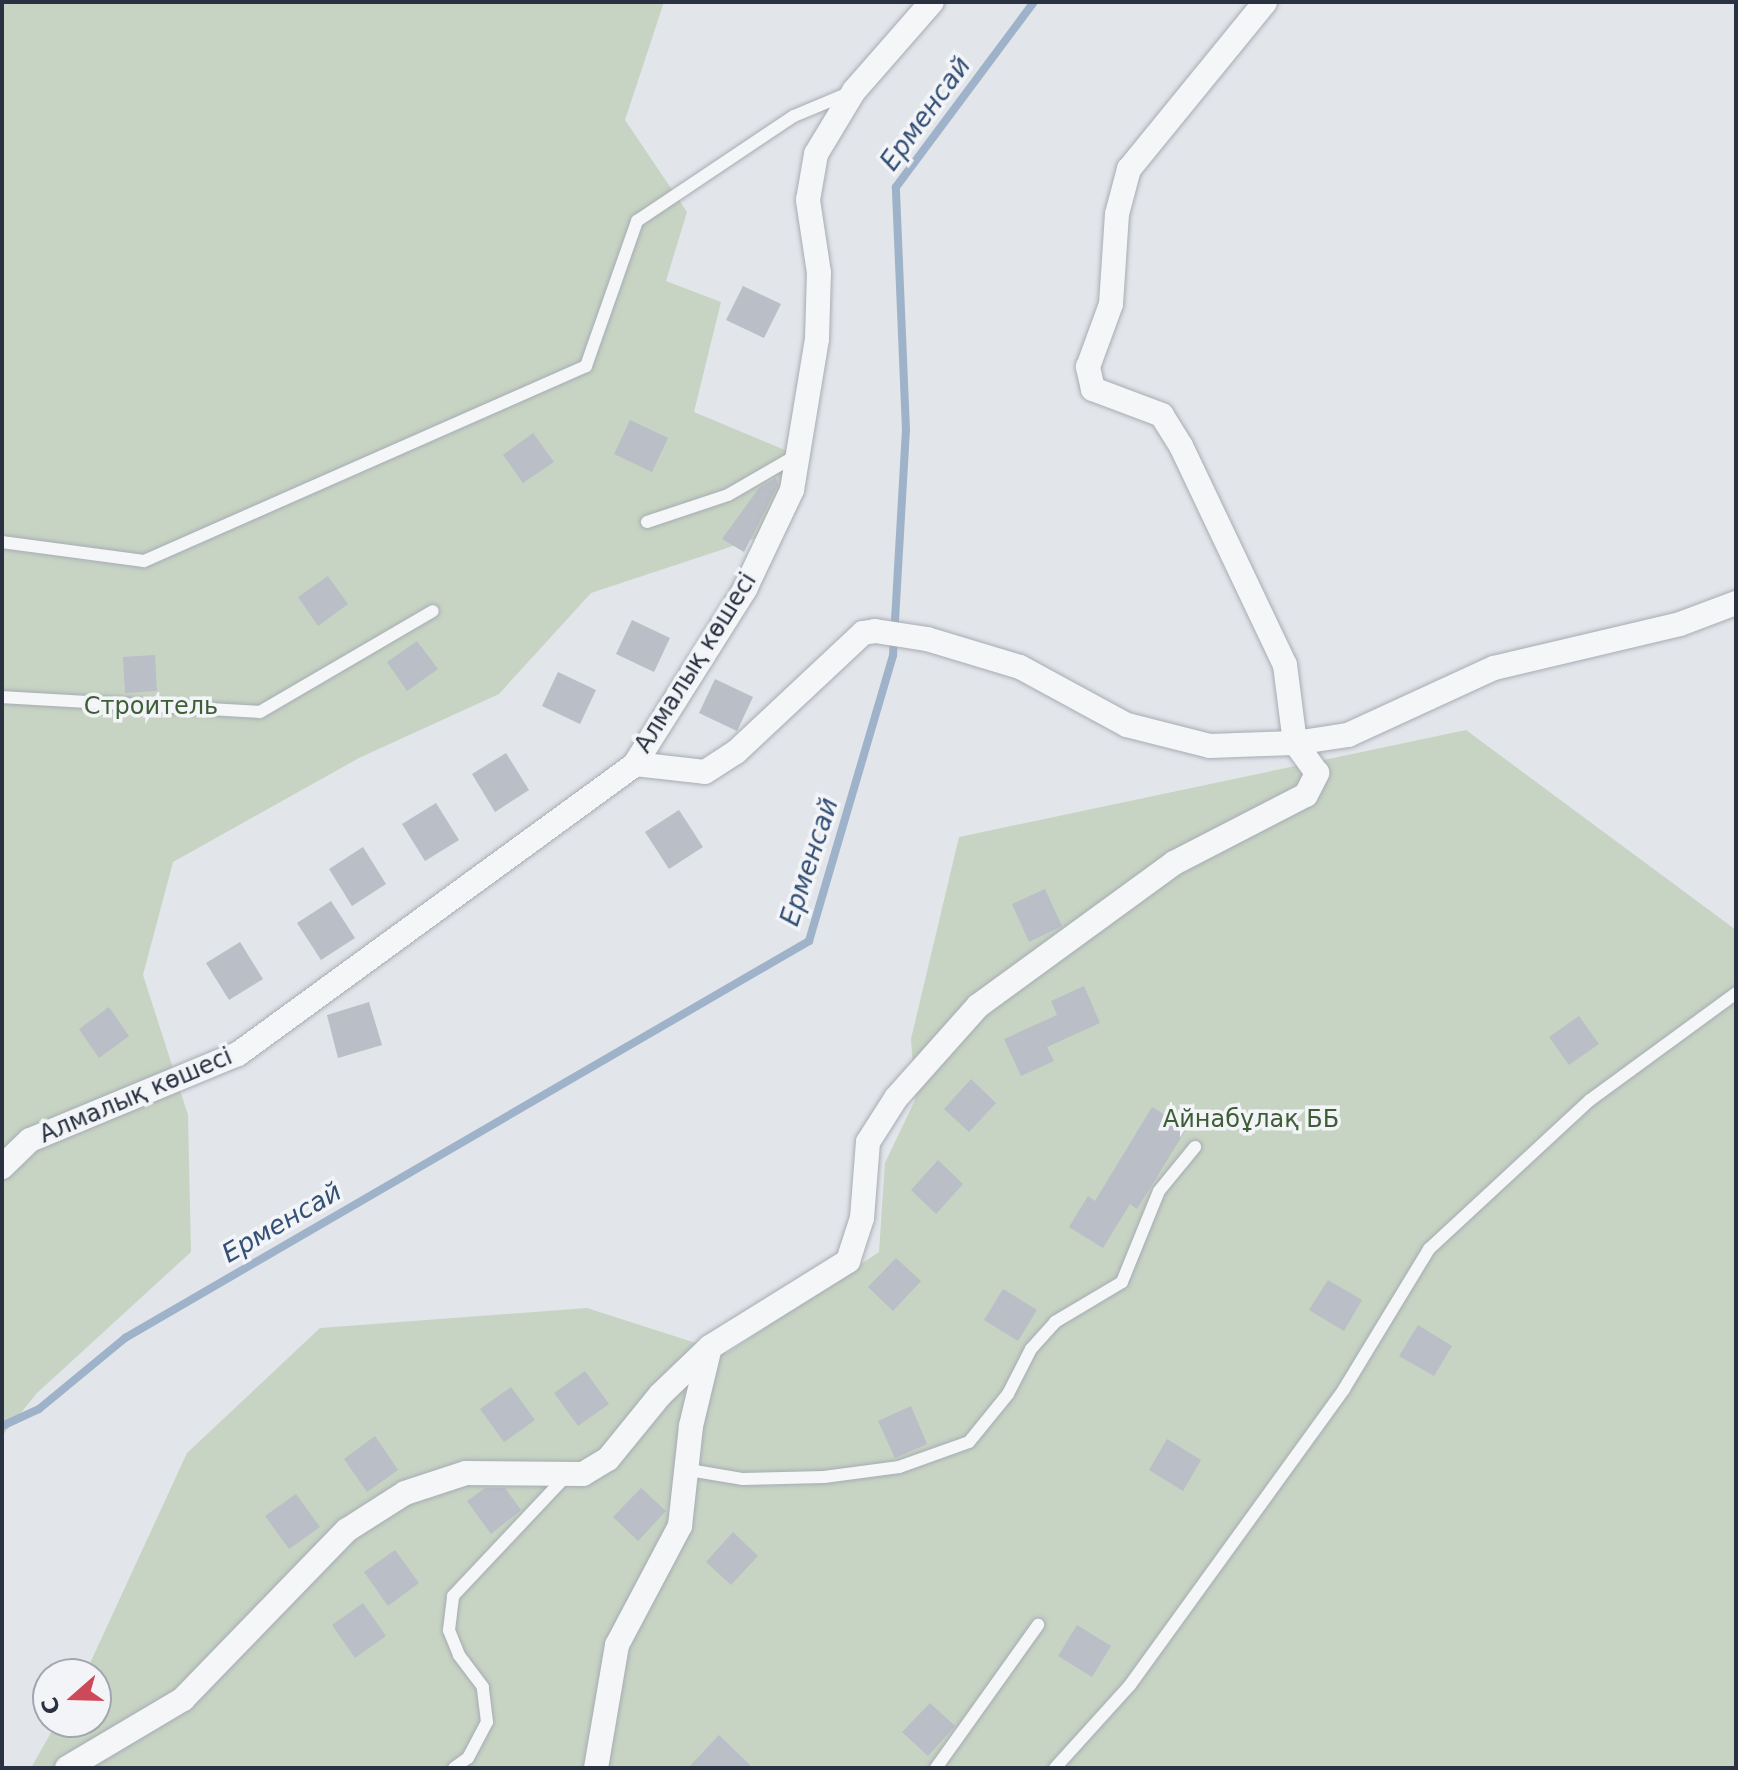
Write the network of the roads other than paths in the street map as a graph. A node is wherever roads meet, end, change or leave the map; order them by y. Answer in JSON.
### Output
{"nodes":[{"id":1,"x":932,"y":2,"type":"edge"},
{"id":2,"x":1265,"y":2,"type":"edge"},
{"id":3,"x":854,"y":91,"type":"junction"},
{"id":4,"x":797,"y":455,"type":"junction"},
{"id":5,"x":647,"y":522,"type":"dead end"},
{"id":6,"x":2,"y":542,"type":"edge"},
{"id":7,"x":1736,"y":603,"type":"edge"},
{"id":8,"x":433,"y":611,"type":"dead end"},
{"id":9,"x":2,"y":697,"type":"edge"},
{"id":10,"x":1295,"y":743,"type":"junction"},
{"id":11,"x":635,"y":764,"type":"junction"},
{"id":12,"x":1736,"y":993,"type":"edge"},
{"id":13,"x":1195,"y":1147,"type":"dead end"},
{"id":14,"x":2,"y":1167,"type":"edge"},
{"id":15,"x":710,"y":1347,"type":"junction"},
{"id":16,"x":689,"y":1470,"type":"junction"},
{"id":17,"x":569,"y":1473,"type":"junction"},
{"id":18,"x":1038,"y":1625,"type":"dead end"},
{"id":19,"x":67,"y":1768,"type":"edge"},
{"id":20,"x":454,"y":1768,"type":"edge"},
{"id":21,"x":596,"y":1768,"type":"edge"},
{"id":22,"x":936,"y":1768,"type":"edge"},
{"id":23,"x":1055,"y":1768,"type":"edge"}],
"edges":[{"from":1,"to":3,"type":"street","name":"Алмалық көшесі"},
{"from":2,"to":10,"type":"street"},
{"from":3,"to":4,"type":"street","name":"Алмалық көшесі"},
{"from":3,"to":6,"type":"lane"},
{"from":4,"to":5,"type":"lane"},
{"from":4,"to":11,"type":"street","name":"Алмалық көшесі"},
{"from":7,"to":10,"type":"street"},
{"from":8,"to":9,"type":"lane"},
{"from":10,"to":11,"type":"street"},
{"from":10,"to":15,"type":"street"},
{"from":11,"to":14,"type":"street","name":"Алмалық көшесі"},
{"from":12,"to":23,"type":"lane"},
{"from":13,"to":16,"type":"lane"},
{"from":15,"to":16,"type":"street"},
{"from":15,"to":17,"type":"street"},
{"from":16,"to":21,"type":"street"},
{"from":17,"to":19,"type":"street"},
{"from":17,"to":20,"type":"lane"},
{"from":18,"to":22,"type":"lane"}]}
